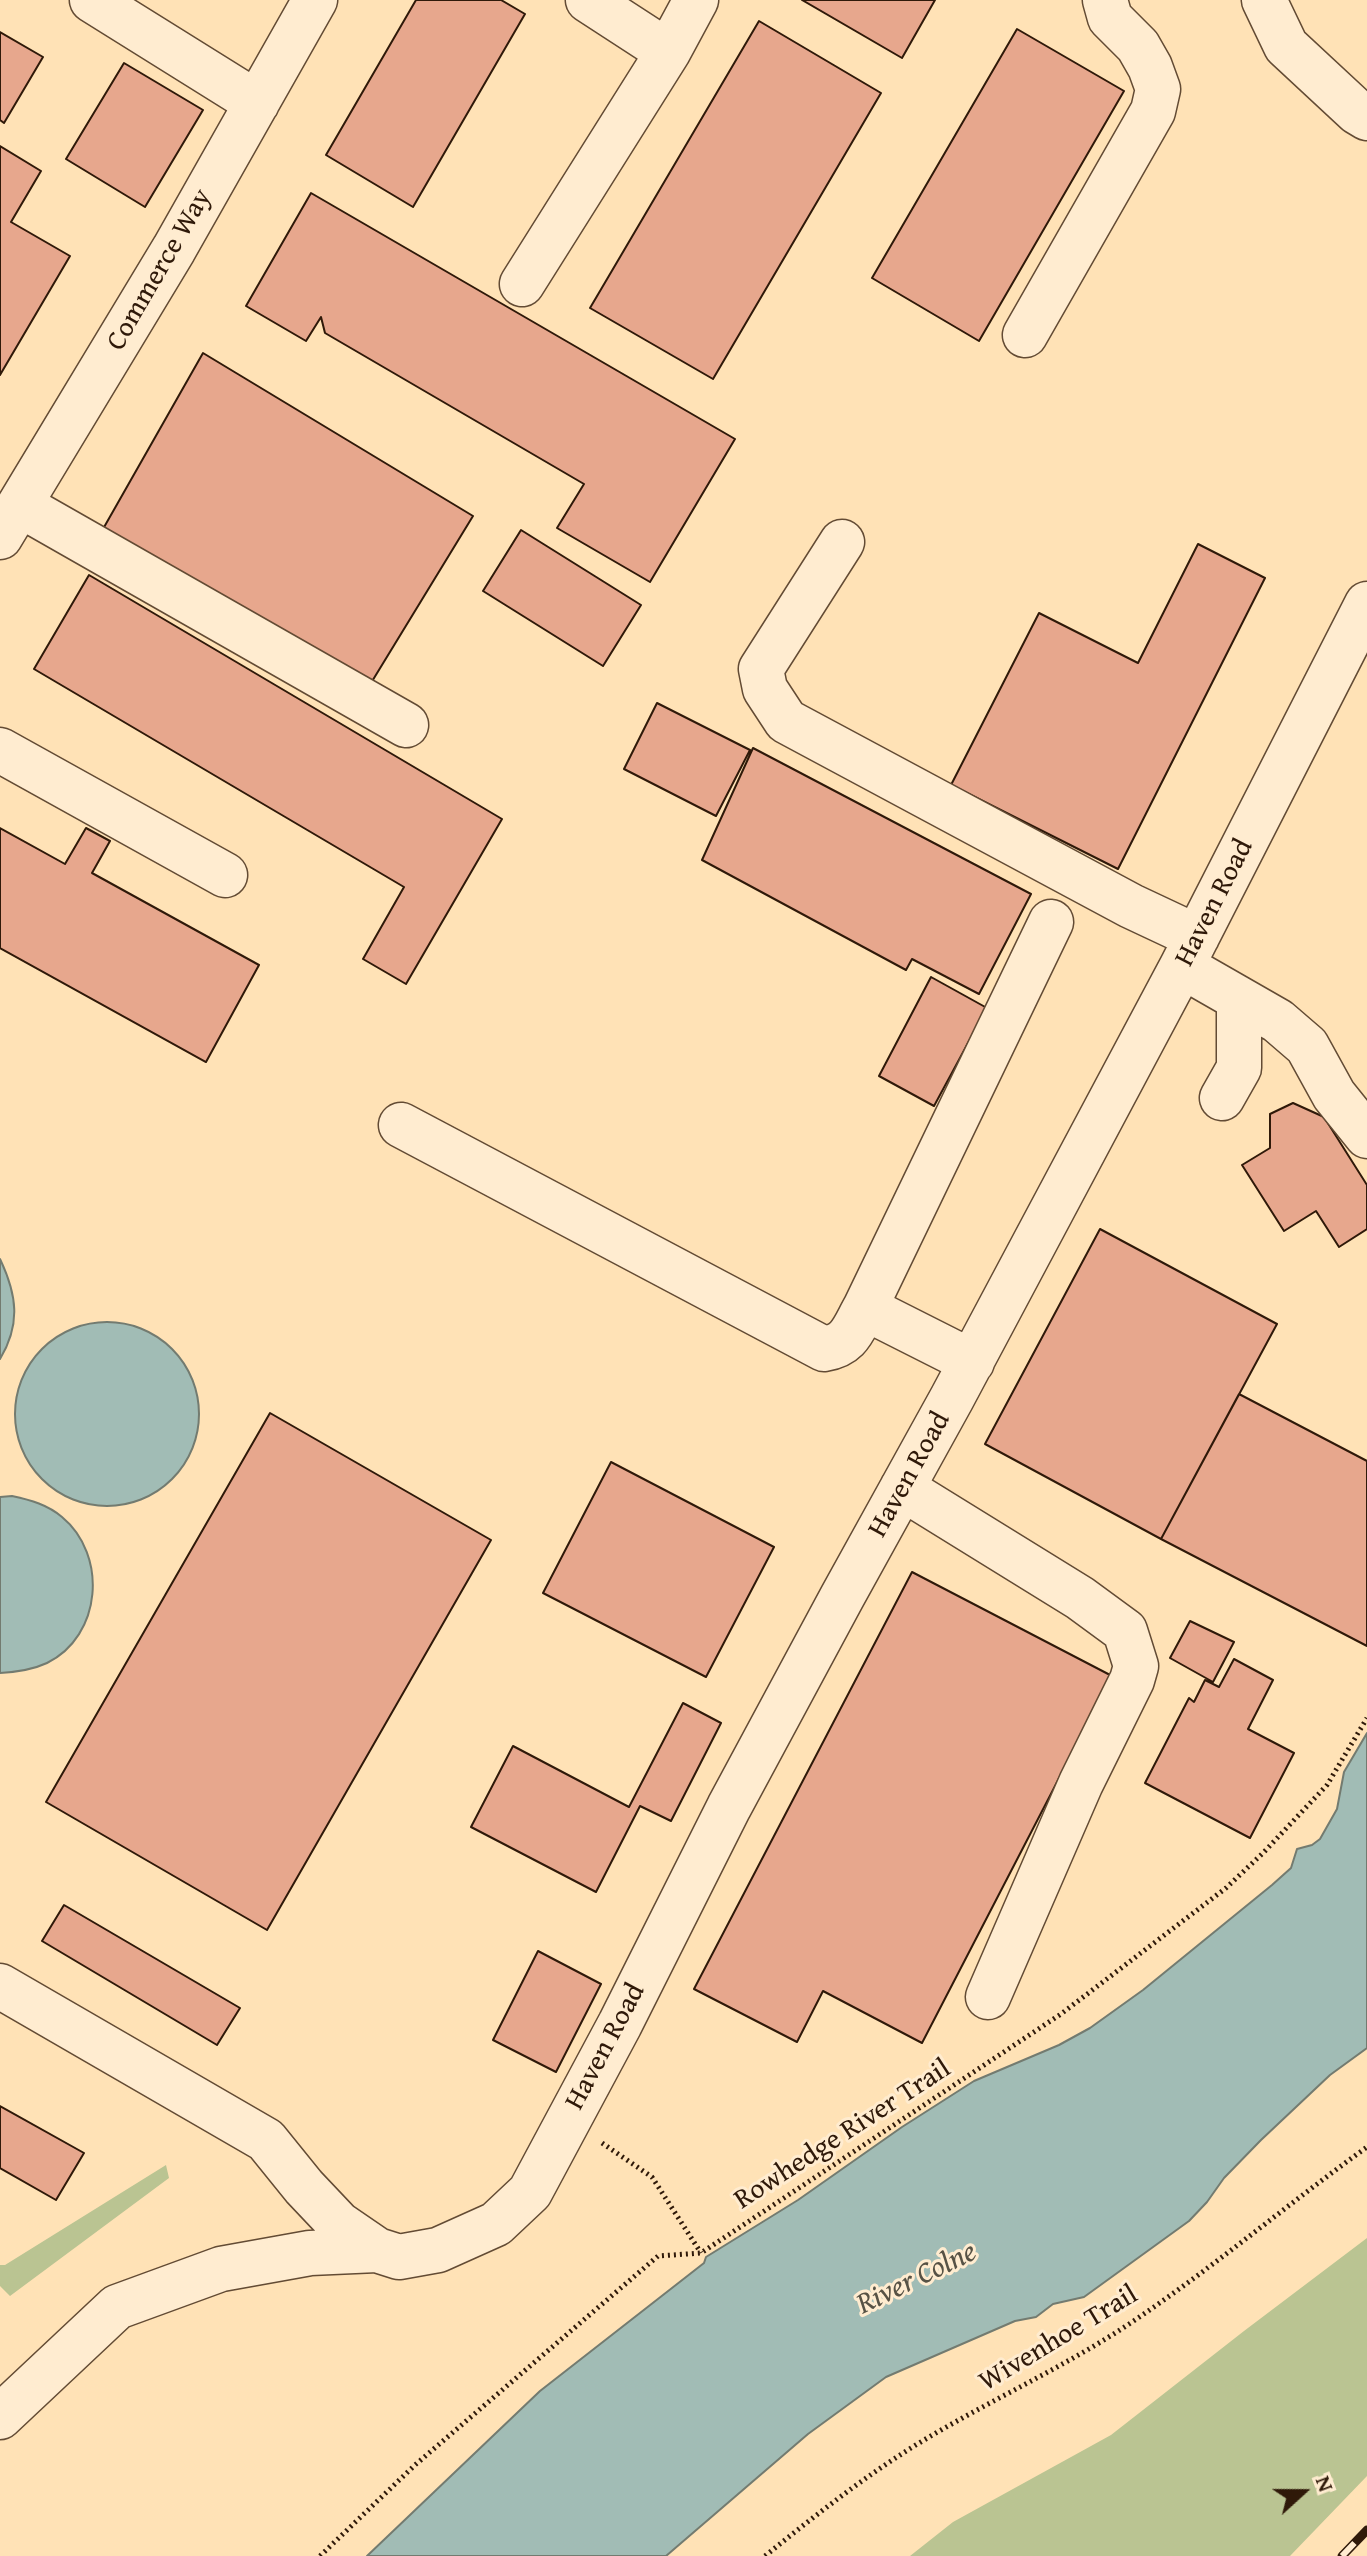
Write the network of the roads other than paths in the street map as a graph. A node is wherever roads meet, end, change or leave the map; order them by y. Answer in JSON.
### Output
{"nodes":[{"id":1,"x":92,"y":0,"type":"edge"},
{"id":2,"x":315,"y":0,"type":"edge"},
{"id":3,"x":588,"y":0,"type":"edge"},
{"id":4,"x":696,"y":0,"type":"edge"},
{"id":5,"x":1105,"y":0,"type":"edge"},
{"id":6,"x":1264,"y":0,"type":"edge"},
{"id":7,"x":668,"y":52,"type":"junction"},
{"id":8,"x":257,"y":103,"type":"junction"},
{"id":9,"x":1367,"y":118,"type":"edge"},
{"id":10,"x":522,"y":284,"type":"dead end"},
{"id":11,"x":1025,"y":335,"type":"dead end"},
{"id":12,"x":10,"y":521,"type":"edge"},
{"id":13,"x":842,"y":542,"type":"dead end"},
{"id":14,"x":1367,"y":604,"type":"edge"},
{"id":15,"x":406,"y":725,"type":"dead end"},
{"id":16,"x":0,"y":750,"type":"edge"},
{"id":17,"x":225,"y":875,"type":"dead end"},
{"id":18,"x":1051,"y":922,"type":"dead end"},
{"id":19,"x":1190,"y":952,"type":"junction"},
{"id":20,"x":1239,"y":999,"type":"junction"},
{"id":21,"x":1222,"y":1098,"type":"dead end"},
{"id":22,"x":401,"y":1125,"type":"dead end"},
{"id":23,"x":1367,"y":1136,"type":"edge"},
{"id":24,"x":865,"y":1308,"type":"junction"},
{"id":25,"x":972,"y":1362,"type":"junction"},
{"id":26,"x":902,"y":1488,"type":"junction"},
{"id":27,"x":0,"y":1986,"type":"edge"},
{"id":28,"x":988,"y":1997,"type":"dead end"},
{"id":29,"x":377,"y":2250,"type":"junction"},
{"id":30,"x":0,"y":2417,"type":"edge"}],
"edges":[{"from":1,"to":8,"type":"street"},
{"from":2,"to":8,"type":"street","name":"Commerce Way"},
{"from":3,"to":7,"type":"street"},
{"from":4,"to":7,"type":"street"},
{"from":5,"to":11,"type":"street"},
{"from":6,"to":9,"type":"street"},
{"from":7,"to":10,"type":"street"},
{"from":8,"to":12,"type":"street","name":"Commerce Way"},
{"from":12,"to":15,"type":"street"},
{"from":13,"to":19,"type":"street"},
{"from":14,"to":19,"type":"street","name":"Haven Road"},
{"from":16,"to":17,"type":"street"},
{"from":18,"to":24,"type":"street"},
{"from":19,"to":20,"type":"street"},
{"from":19,"to":25,"type":"street","name":"Haven Road"},
{"from":20,"to":21,"type":"street"},
{"from":20,"to":23,"type":"street"},
{"from":22,"to":24,"type":"street"},
{"from":24,"to":25,"type":"street"},
{"from":25,"to":26,"type":"street","name":"Haven Road"},
{"from":26,"to":28,"type":"street"},
{"from":26,"to":29,"type":"street","name":"Haven Road"},
{"from":27,"to":29,"type":"street","name":"Haven Road"},
{"from":29,"to":30,"type":"street","name":"Haven Road"}]}
